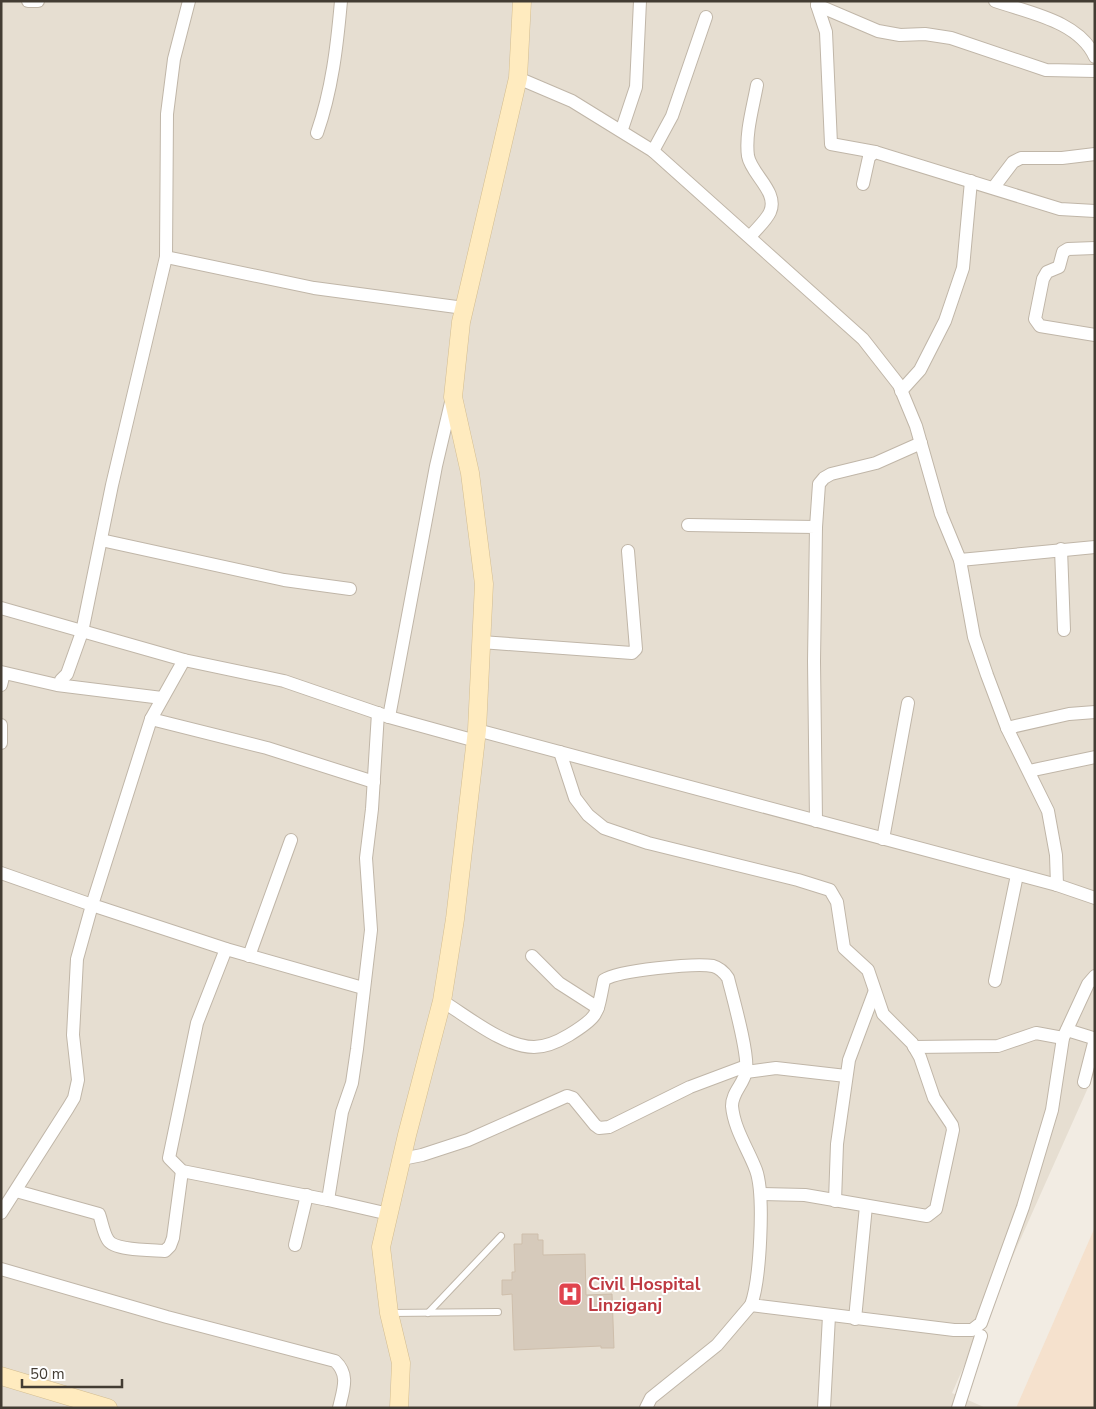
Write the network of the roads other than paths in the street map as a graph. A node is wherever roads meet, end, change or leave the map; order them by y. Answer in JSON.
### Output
{"nodes":[{"id":1,"x":28,"y":1,"type":"edge"},
{"id":2,"x":38,"y":1,"type":"edge"},
{"id":3,"x":189,"y":1,"type":"edge"},
{"id":4,"x":341,"y":1,"type":"edge"},
{"id":5,"x":522,"y":1,"type":"edge"},
{"id":6,"x":640,"y":1,"type":"edge"},
{"id":7,"x":995,"y":1,"type":"edge"},
{"id":8,"x":817,"y":3,"type":"edge"},
{"id":9,"x":1009,"y":4,"type":"edge"},
{"id":10,"x":706,"y":17,"type":"dead end"},
{"id":11,"x":1094,"y":53,"type":"edge"},
{"id":12,"x":1095,"y":71,"type":"edge"},
{"id":13,"x":518,"y":78,"type":"junction"},
{"id":14,"x":756,"y":86,"type":"dead end"},
{"id":15,"x":622,"y":130,"type":"junction"},
{"id":16,"x":316,"y":133,"type":"dead end"},
{"id":17,"x":653,"y":151,"type":"junction"},
{"id":18,"x":875,"y":152,"type":"junction"},
{"id":19,"x":1095,"y":154,"type":"edge"},
{"id":20,"x":971,"y":181,"type":"junction"},
{"id":21,"x":863,"y":184,"type":"dead end"},
{"id":22,"x":994,"y":187,"type":"junction"},
{"id":23,"x":1095,"y":211,"type":"edge"},
{"id":24,"x":750,"y":237,"type":"junction"},
{"id":25,"x":1095,"y":248,"type":"edge"},
{"id":26,"x":166,"y":257,"type":"junction"},
{"id":27,"x":464,"y":308,"type":"junction"},
{"id":28,"x":1095,"y":335,"type":"edge"},
{"id":29,"x":454,"y":391,"type":"junction"},
{"id":30,"x":901,"y":391,"type":"junction"},
{"id":31,"x":921,"y":443,"type":"junction"},
{"id":32,"x":688,"y":525,"type":"dead end"},
{"id":33,"x":816,"y":528,"type":"junction"},
{"id":34,"x":101,"y":540,"type":"junction"},
{"id":35,"x":1095,"y":547,"type":"edge"},
{"id":36,"x":1061,"y":549,"type":"junction"},
{"id":37,"x":628,"y":551,"type":"dead end"},
{"id":38,"x":960,"y":560,"type":"junction"},
{"id":39,"x":350,"y":589,"type":"dead end"},
{"id":40,"x":1,"y":608,"type":"edge"},
{"id":41,"x":1064,"y":630,"type":"dead end"},
{"id":42,"x":82,"y":632,"type":"junction"},
{"id":43,"x":481,"y":642,"type":"junction"},
{"id":44,"x":184,"y":660,"type":"junction"},
{"id":45,"x":2,"y":677,"type":"edge"},
{"id":46,"x":61,"y":680,"type":"dead end"},
{"id":47,"x":162,"y":698,"type":"junction"},
{"id":48,"x":908,"y":703,"type":"dead end"},
{"id":49,"x":1095,"y":712,"type":"edge"},
{"id":50,"x":384,"y":715,"type":"junction"},
{"id":51,"x":151,"y":719,"type":"junction"},
{"id":52,"x":1,"y":725,"type":"edge"},
{"id":53,"x":1007,"y":728,"type":"junction"},
{"id":54,"x":476,"y":735,"type":"junction"},
{"id":55,"x":1,"y":743,"type":"edge"},
{"id":56,"x":560,"y":752,"type":"junction"},
{"id":57,"x":1095,"y":757,"type":"edge"},
{"id":58,"x":1029,"y":771,"type":"junction"},
{"id":59,"x":374,"y":782,"type":"junction"},
{"id":60,"x":816,"y":821,"type":"junction"},
{"id":61,"x":883,"y":839,"type":"junction"},
{"id":62,"x":291,"y":840,"type":"dead end"},
{"id":63,"x":1,"y":873,"type":"edge"},
{"id":64,"x":1017,"y":875,"type":"junction"},
{"id":65,"x":1057,"y":885,"type":"junction"},
{"id":66,"x":1095,"y":898,"type":"edge"},
{"id":67,"x":92,"y":904,"type":"junction"},
{"id":68,"x":226,"y":949,"type":"junction"},
{"id":69,"x":249,"y":956,"type":"junction"},
{"id":70,"x":532,"y":956,"type":"dead end"},
{"id":71,"x":1095,"y":976,"type":"edge"},
{"id":72,"x":995,"y":982,"type":"dead end"},
{"id":73,"x":363,"y":988,"type":"junction"},
{"id":74,"x":874,"y":993,"type":"junction"},
{"id":75,"x":442,"y":1001,"type":"junction"},
{"id":76,"x":598,"y":1008,"type":"junction"},
{"id":77,"x":1065,"y":1034,"type":"junction"},
{"id":78,"x":914,"y":1047,"type":"junction"},
{"id":79,"x":746,"y":1069,"type":"junction"},
{"id":80,"x":846,"y":1076,"type":"junction"},
{"id":81,"x":1084,"y":1082,"type":"dead end"},
{"id":82,"x":402,"y":1159,"type":"junction"},
{"id":83,"x":182,"y":1171,"type":"junction"},
{"id":84,"x":16,"y":1191,"type":"junction"},
{"id":85,"x":762,"y":1194,"type":"junction"},
{"id":86,"x":307,"y":1195,"type":"junction"},
{"id":87,"x":328,"y":1200,"type":"junction"},
{"id":88,"x":835,"y":1201,"type":"junction"},
{"id":89,"x":866,"y":1206,"type":"junction"},
{"id":90,"x":1,"y":1213,"type":"edge"},
{"id":91,"x":389,"y":1214,"type":"junction"},
{"id":92,"x":501,"y":1236,"type":"dead end"},
{"id":93,"x":295,"y":1244,"type":"dead end"},
{"id":94,"x":1,"y":1269,"type":"edge"},
{"id":95,"x":751,"y":1306,"type":"junction"},
{"id":96,"x":498,"y":1312,"type":"dead end"},
{"id":97,"x":389,"y":1313,"type":"junction"},
{"id":98,"x":428,"y":1313,"type":"junction"},
{"id":99,"x":829,"y":1316,"type":"junction"},
{"id":100,"x":855,"y":1319,"type":"junction"},
{"id":101,"x":981,"y":1336,"type":"dead end"},
{"id":102,"x":1,"y":1376,"type":"edge"},
{"id":103,"x":959,"y":1407,"type":"edge"},
{"id":104,"x":108,"y":1408,"type":"edge"},
{"id":105,"x":339,"y":1408,"type":"edge"},
{"id":106,"x":399,"y":1408,"type":"edge"},
{"id":107,"x":646,"y":1408,"type":"edge"},
{"id":108,"x":824,"y":1408,"type":"edge"}],
"edges":[{"from":1,"to":2,"type":"street"},
{"from":3,"to":26,"type":"street"},
{"from":4,"to":16,"type":"street"},
{"from":5,"to":13,"type":"street"},
{"from":6,"to":15,"type":"street"},
{"from":7,"to":9,"type":"street"},
{"from":8,"to":12,"type":"street"},
{"from":8,"to":18,"type":"street"},
{"from":9,"to":11,"type":"street"},
{"from":10,"to":17,"type":"street"},
{"from":13,"to":15,"type":"street"},
{"from":13,"to":27,"type":"street"},
{"from":14,"to":24,"type":"street"},
{"from":15,"to":17,"type":"street"},
{"from":17,"to":24,"type":"street"},
{"from":18,"to":20,"type":"street"},
{"from":18,"to":21,"type":"street"},
{"from":19,"to":22,"type":"street"},
{"from":20,"to":22,"type":"street"},
{"from":20,"to":30,"type":"street"},
{"from":22,"to":23,"type":"street"},
{"from":24,"to":30,"type":"street"},
{"from":25,"to":28,"type":"street"},
{"from":26,"to":27,"type":"street"},
{"from":26,"to":34,"type":"street"},
{"from":27,"to":29,"type":"street"},
{"from":29,"to":43,"type":"street"},
{"from":29,"to":50,"type":"street"},
{"from":30,"to":31,"type":"street"},
{"from":31,"to":33,"type":"street"},
{"from":31,"to":38,"type":"street"},
{"from":32,"to":33,"type":"street"},
{"from":33,"to":60,"type":"street"},
{"from":34,"to":39,"type":"street"},
{"from":34,"to":42,"type":"street"},
{"from":35,"to":36,"type":"street"},
{"from":36,"to":38,"type":"street"},
{"from":36,"to":41,"type":"street"},
{"from":37,"to":43,"type":"street"},
{"from":38,"to":53,"type":"street"},
{"from":40,"to":42,"type":"street"},
{"from":42,"to":44,"type":"street"},
{"from":42,"to":46,"type":"street"},
{"from":43,"to":54,"type":"street"},
{"from":44,"to":47,"type":"street"},
{"from":44,"to":50,"type":"street"},
{"from":45,"to":47,"type":"street"},
{"from":47,"to":51,"type":"street"},
{"from":48,"to":61,"type":"street"},
{"from":49,"to":53,"type":"street"},
{"from":50,"to":54,"type":"street"},
{"from":50,"to":59,"type":"street"},
{"from":51,"to":59,"type":"street"},
{"from":51,"to":67,"type":"street"},
{"from":52,"to":55,"type":"street"},
{"from":53,"to":58,"type":"street"},
{"from":54,"to":56,"type":"street"},
{"from":54,"to":75,"type":"street"},
{"from":56,"to":60,"type":"street"},
{"from":56,"to":74,"type":"street"},
{"from":57,"to":58,"type":"street"},
{"from":58,"to":65,"type":"street"},
{"from":59,"to":73,"type":"street"},
{"from":60,"to":61,"type":"street"},
{"from":61,"to":64,"type":"street"},
{"from":62,"to":69,"type":"street"},
{"from":63,"to":67,"type":"street"},
{"from":64,"to":65,"type":"street"},
{"from":64,"to":72,"type":"street"},
{"from":65,"to":66,"type":"street"},
{"from":67,"to":68,"type":"street"},
{"from":67,"to":84,"type":"street"},
{"from":68,"to":69,"type":"street"},
{"from":68,"to":83,"type":"street"},
{"from":69,"to":73,"type":"street"},
{"from":70,"to":76,"type":"street"},
{"from":71,"to":77,"type":"street"},
{"from":73,"to":87,"type":"street"},
{"from":74,"to":78,"type":"street"},
{"from":74,"to":80,"type":"street"},
{"from":75,"to":76,"type":"street"},
{"from":75,"to":82,"type":"street"},
{"from":76,"to":79,"type":"street"},
{"from":77,"to":78,"type":"street"},
{"from":77,"to":81,"type":"street"},
{"from":77,"to":100,"type":"street"},
{"from":78,"to":89,"type":"street"},
{"from":79,"to":80,"type":"street"},
{"from":79,"to":82,"type":"street"},
{"from":79,"to":85,"type":"street"},
{"from":80,"to":88,"type":"street"},
{"from":82,"to":91,"type":"street"},
{"from":83,"to":84,"type":"street"},
{"from":83,"to":86,"type":"street"},
{"from":84,"to":90,"type":"street"},
{"from":85,"to":88,"type":"street"},
{"from":85,"to":95,"type":"street"},
{"from":86,"to":87,"type":"street"},
{"from":86,"to":93,"type":"street"},
{"from":87,"to":91,"type":"street"},
{"from":88,"to":89,"type":"street"},
{"from":89,"to":100,"type":"street"},
{"from":91,"to":97,"type":"street"},
{"from":92,"to":98,"type":"lane"},
{"from":94,"to":105,"type":"street"},
{"from":95,"to":99,"type":"street"},
{"from":95,"to":107,"type":"street"},
{"from":96,"to":98,"type":"lane"},
{"from":97,"to":98,"type":"lane"},
{"from":97,"to":106,"type":"street"},
{"from":99,"to":100,"type":"street"},
{"from":99,"to":108,"type":"street"},
{"from":101,"to":103,"type":"street"},
{"from":102,"to":104,"type":"street"}]}
